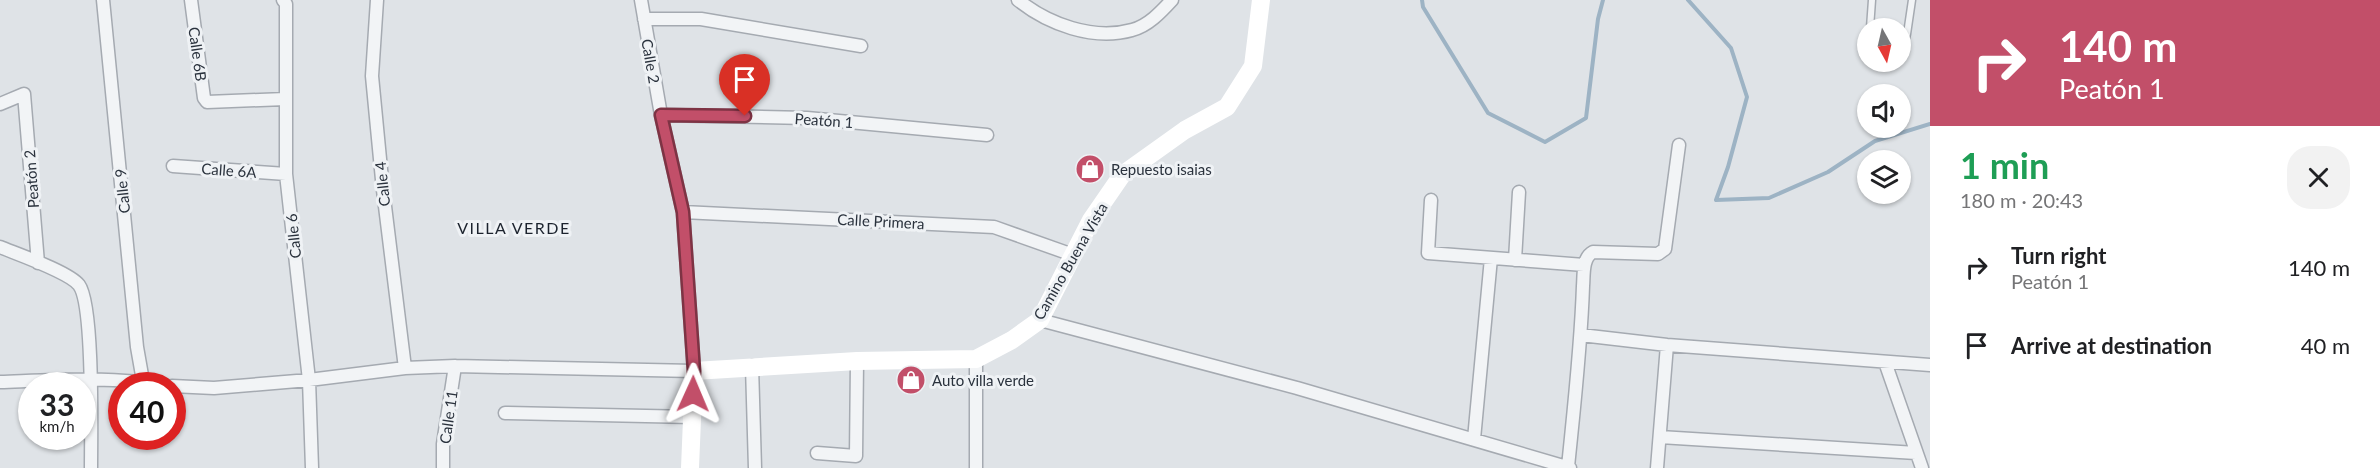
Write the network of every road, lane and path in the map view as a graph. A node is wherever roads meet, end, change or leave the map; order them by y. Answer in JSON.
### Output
{"nodes":[{"id":1,"x":103,"y":0,"type":"edge"},
{"id":2,"x":191,"y":0,"type":"edge"},
{"id":3,"x":377,"y":0,"type":"edge"},
{"id":4,"x":641,"y":0,"type":"edge"},
{"id":5,"x":1018,"y":0,"type":"edge"},
{"id":6,"x":1172,"y":0,"type":"edge"},
{"id":7,"x":1261,"y":0,"type":"edge"},
{"id":8,"x":1872,"y":0,"type":"edge"},
{"id":9,"x":1912,"y":0,"type":"edge"},
{"id":10,"x":285,"y":2,"type":"edge"},
{"id":11,"x":1871,"y":18,"type":"edge"},
{"id":12,"x":1909,"y":18,"type":"edge"},
{"id":13,"x":644,"y":19,"type":"junction"},
{"id":14,"x":861,"y":46,"type":"dead end"},
{"id":15,"x":285,"y":99,"type":"junction"},
{"id":16,"x":0,"y":104,"type":"edge"},
{"id":17,"x":661,"y":115,"type":"junction"},
{"id":18,"x":987,"y":135,"type":"dead end"},
{"id":19,"x":1678,"y":145,"type":"dead end"},
{"id":20,"x":172,"y":166,"type":"dead end"},
{"id":21,"x":286,"y":174,"type":"junction"},
{"id":22,"x":1519,"y":192,"type":"dead end"},
{"id":23,"x":1431,"y":200,"type":"dead end"},
{"id":24,"x":683,"y":212,"type":"junction"},
{"id":25,"x":1,"y":251,"type":"edge"},
{"id":26,"x":1073,"y":255,"type":"junction"},
{"id":27,"x":1491,"y":258,"type":"junction"},
{"id":28,"x":1515,"y":260,"type":"junction"},
{"id":29,"x":38,"y":263,"type":"junction"},
{"id":30,"x":1584,"y":265,"type":"junction"},
{"id":31,"x":1040,"y":320,"type":"junction"},
{"id":32,"x":1581,"y":335,"type":"junction"},
{"id":33,"x":1667,"y":345,"type":"junction"},
{"id":34,"x":976,"y":358,"type":"junction"},
{"id":35,"x":857,"y":361,"type":"junction"},
{"id":36,"x":1885,"y":362,"type":"junction"},
{"id":37,"x":1930,"y":365,"type":"edge"},
{"id":38,"x":455,"y":366,"type":"junction"},
{"id":39,"x":752,"y":366,"type":"junction"},
{"id":40,"x":405,"y":368,"type":"junction"},
{"id":41,"x":694,"y":371,"type":"junction"},
{"id":42,"x":90,"y":372,"type":"edge"},
{"id":43,"x":141,"y":372,"type":"edge"},
{"id":44,"x":309,"y":380,"type":"junction"},
{"id":45,"x":18,"y":381,"type":"edge"},
{"id":46,"x":0,"y":382,"type":"edge"},
{"id":47,"x":186,"y":387,"type":"edge"},
{"id":48,"x":505,"y":413,"type":"dead end"},
{"id":49,"x":692,"y":417,"type":"junction"},
{"id":50,"x":1660,"y":437,"type":"junction"},
{"id":51,"x":1474,"y":439,"type":"junction"},
{"id":52,"x":91,"y":450,"type":"edge"},
{"id":53,"x":817,"y":453,"type":"dead end"},
{"id":54,"x":1916,"y":453,"type":"junction"},
{"id":55,"x":91,"y":468,"type":"edge"},
{"id":56,"x":312,"y":468,"type":"edge"},
{"id":57,"x":443,"y":468,"type":"edge"},
{"id":58,"x":690,"y":468,"type":"edge"},
{"id":59,"x":755,"y":468,"type":"edge"},
{"id":60,"x":976,"y":468,"type":"edge"},
{"id":61,"x":1569,"y":468,"type":"edge"},
{"id":62,"x":1658,"y":468,"type":"edge"},
{"id":63,"x":1922,"y":468,"type":"edge"}],
"edges":[{"from":1,"to":43,"type":"street","name":"Calle 9"},
{"from":2,"to":15,"type":"street","name":"Calle 6B"},
{"from":3,"to":40,"type":"street","name":"Calle 4"},
{"from":4,"to":13,"type":"street","name":"Calle 2"},
{"from":5,"to":6,"type":"street"},
{"from":7,"to":26,"type":"street","name":"Camino Buena Vista"},
{"from":8,"to":11,"type":"lane"},
{"from":9,"to":12,"type":"lane"},
{"from":10,"to":15,"type":"street","name":"Calle 6"},
{"from":13,"to":14,"type":"street"},
{"from":13,"to":17,"type":"street","name":"Calle 2"},
{"from":15,"to":21,"type":"street","name":"Calle 6"},
{"from":16,"to":29,"type":"street","name":"Peatón 2"},
{"from":17,"to":18,"type":"street","name":"Peatón 1"},
{"from":17,"to":24,"type":"street","name":"Calle 2"},
{"from":19,"to":30,"type":"street"},
{"from":20,"to":21,"type":"street","name":"Calle 6A"},
{"from":21,"to":44,"type":"street","name":"Calle 6"},
{"from":22,"to":28,"type":"street"},
{"from":23,"to":27,"type":"street"},
{"from":24,"to":26,"type":"street","name":"Calle Primera"},
{"from":24,"to":41,"type":"street","name":"Calle 2"},
{"from":25,"to":29,"type":"street"},
{"from":26,"to":31,"type":"street","name":"Camino Buena Vista"},
{"from":27,"to":28,"type":"street"},
{"from":27,"to":51,"type":"street"},
{"from":28,"to":30,"type":"street"},
{"from":29,"to":42,"type":"street"},
{"from":30,"to":32,"type":"street"},
{"from":31,"to":34,"type":"street","name":"Camino Buena Vista"},
{"from":31,"to":51,"type":"street"},
{"from":32,"to":33,"type":"street"},
{"from":32,"to":61,"type":"street"},
{"from":33,"to":36,"type":"street"},
{"from":33,"to":50,"type":"street"},
{"from":34,"to":35,"type":"street","name":"Camino Buena Vista"},
{"from":34,"to":60,"type":"street"},
{"from":35,"to":39,"type":"street","name":"Camino Buena Vista"},
{"from":35,"to":53,"type":"street"},
{"from":36,"to":37,"type":"street"},
{"from":36,"to":54,"type":"street"},
{"from":38,"to":40,"type":"street"},
{"from":38,"to":41,"type":"street"},
{"from":38,"to":57,"type":"street","name":"Calle 11"},
{"from":39,"to":41,"type":"street","name":"Camino Buena Vista"},
{"from":39,"to":59,"type":"street"},
{"from":40,"to":44,"type":"street"},
{"from":41,"to":49,"type":"street"},
{"from":44,"to":47,"type":"street"},
{"from":44,"to":56,"type":"street","name":"Calle 6"},
{"from":45,"to":46,"type":"street"},
{"from":48,"to":49,"type":"street"},
{"from":49,"to":58,"type":"street"},
{"from":50,"to":54,"type":"street"},
{"from":50,"to":62,"type":"street"},
{"from":51,"to":61,"type":"street"},
{"from":52,"to":55,"type":"street"},
{"from":54,"to":63,"type":"street"}]}
